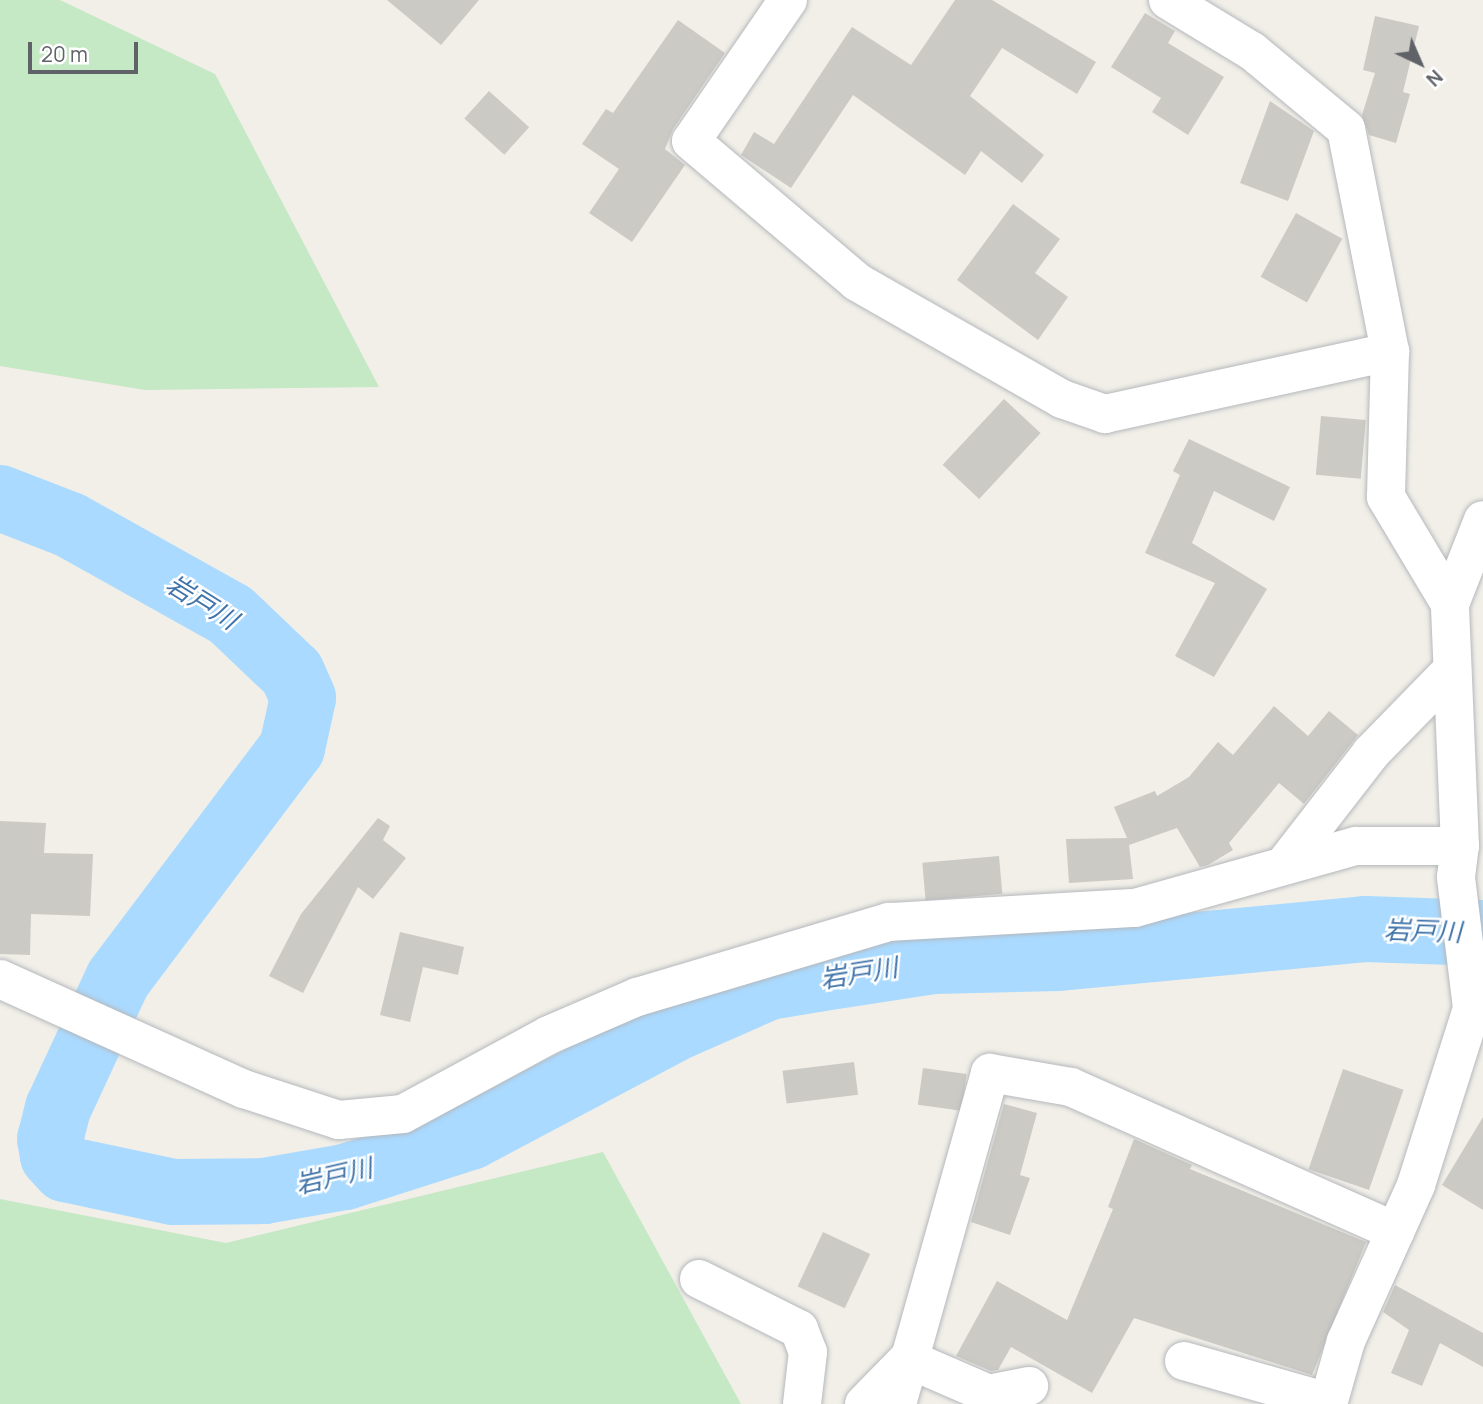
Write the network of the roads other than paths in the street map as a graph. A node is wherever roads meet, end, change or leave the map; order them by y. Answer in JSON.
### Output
{"nodes":[{"id":1,"x":788,"y":0,"type":"edge"},
{"id":2,"x":1168,"y":0,"type":"edge"},
{"id":3,"x":1390,"y":352,"type":"junction"},
{"id":4,"x":1483,"y":520,"type":"edge"},
{"id":5,"x":1450,"y":604,"type":"junction"},
{"id":6,"x":1452,"y":670,"type":"junction"},
{"id":7,"x":1466,"y":858,"type":"edge"},
{"id":8,"x":1285,"y":864,"type":"junction"},
{"id":9,"x":0,"y":979,"type":"edge"},
{"id":10,"x":1477,"y":1009,"type":"edge"},
{"id":11,"x":1395,"y":1231,"type":"junction"},
{"id":12,"x":699,"y":1279,"type":"dead end"},
{"id":13,"x":908,"y":1359,"type":"junction"},
{"id":14,"x":1184,"y":1361,"type":"dead end"},
{"id":15,"x":1029,"y":1386,"type":"dead end"},
{"id":16,"x":1328,"y":1403,"type":"edge"},
{"id":17,"x":802,"y":1404,"type":"edge"},
{"id":18,"x":864,"y":1404,"type":"edge"},
{"id":19,"x":897,"y":1404,"type":"edge"}],
"edges":[{"from":1,"to":3,"type":"street"},
{"from":2,"to":3,"type":"street"},
{"from":3,"to":5,"type":"street"},
{"from":4,"to":5,"type":"street"},
{"from":5,"to":6,"type":"street"},
{"from":6,"to":7,"type":"street"},
{"from":6,"to":8,"type":"street"},
{"from":7,"to":8,"type":"street"},
{"from":7,"to":10,"type":"street"},
{"from":8,"to":9,"type":"street"},
{"from":10,"to":11,"type":"street"},
{"from":11,"to":13,"type":"street"},
{"from":11,"to":16,"type":"street"},
{"from":12,"to":17,"type":"street"},
{"from":13,"to":15,"type":"street"},
{"from":13,"to":18,"type":"street"},
{"from":13,"to":19,"type":"street"},
{"from":14,"to":16,"type":"street"}]}
